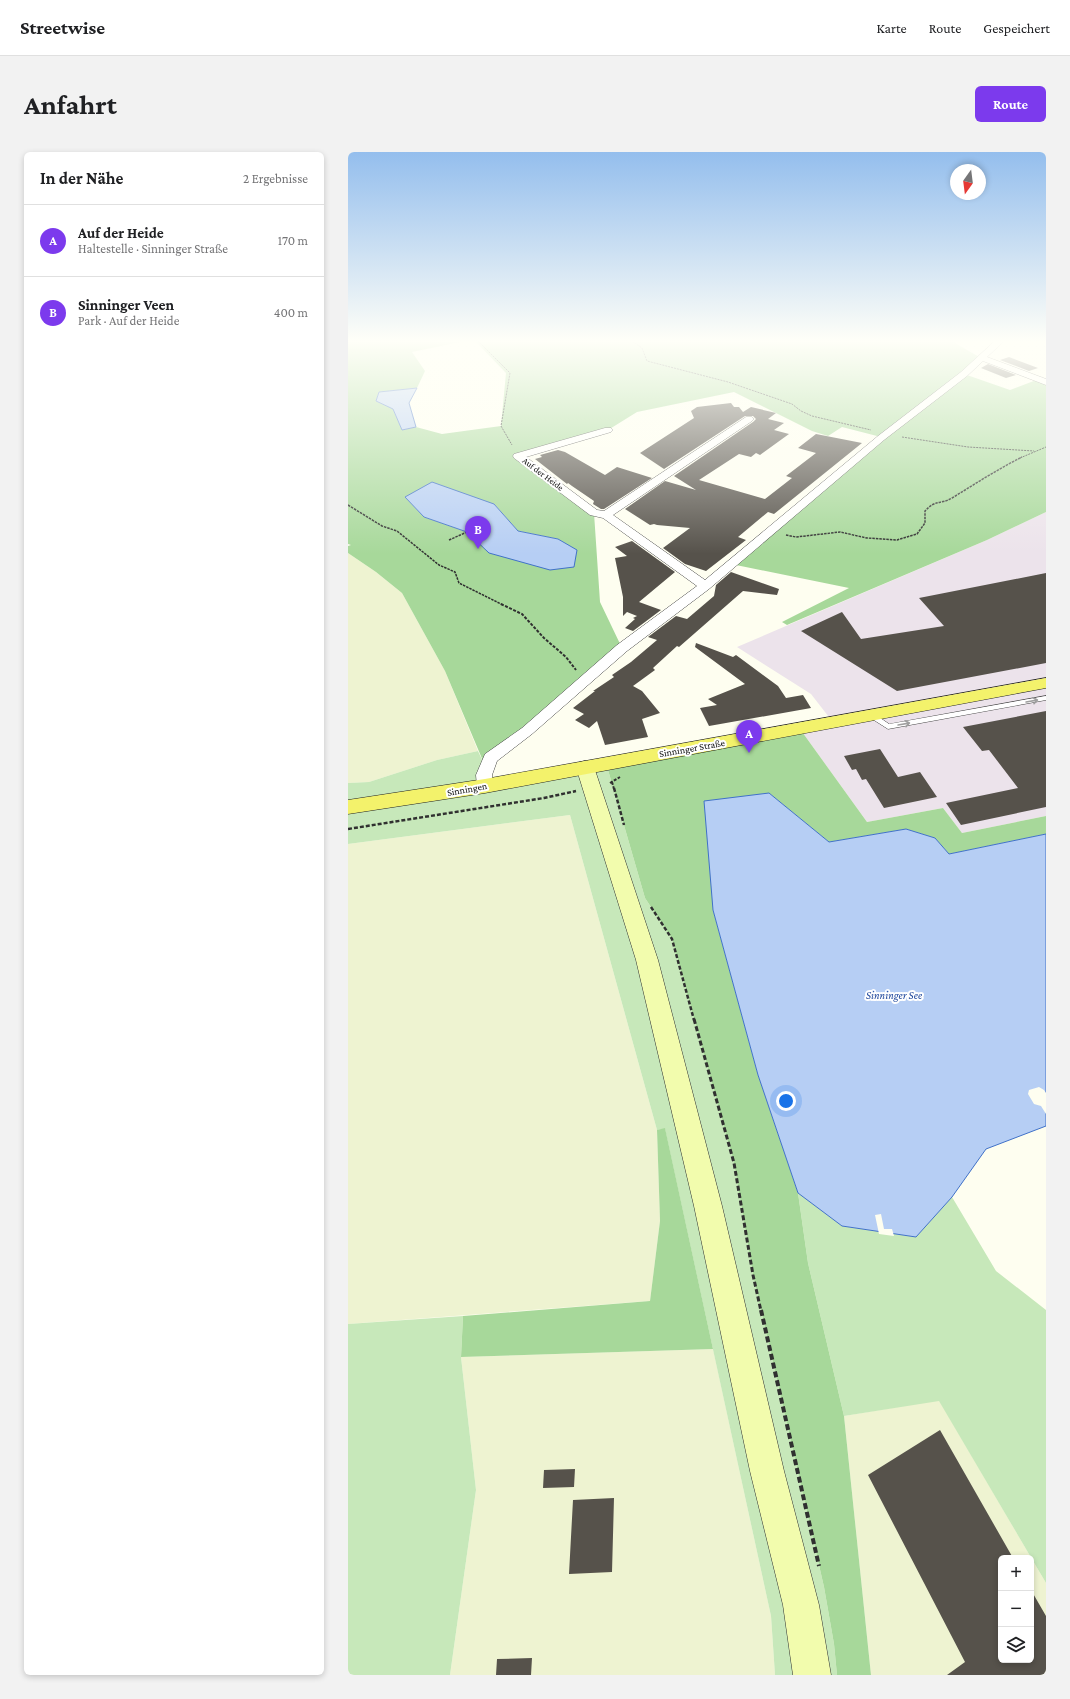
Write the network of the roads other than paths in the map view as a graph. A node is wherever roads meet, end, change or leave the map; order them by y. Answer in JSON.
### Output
{"nodes":[{"id":1,"x":913,"y":412,"type":"edge"},
{"id":2,"x":749,"y":420,"type":"dead end"},
{"id":3,"x":608,"y":430,"type":"dead end"},
{"id":4,"x":606,"y":515,"type":"junction"},
{"id":5,"x":704,"y":586,"type":"junction"},
{"id":6,"x":1046,"y":683,"type":"edge"},
{"id":7,"x":1046,"y":698,"type":"edge"},
{"id":8,"x":870,"y":715,"type":"junction"},
{"id":9,"x":596,"y":779,"type":"junction"},
{"id":10,"x":485,"y":786,"type":"junction"},
{"id":11,"x":348,"y":807,"type":"edge"},
{"id":12,"x":812,"y":1675,"type":"edge"}],
"edges":[{"from":1,"to":5,"type":"street"},
{"from":2,"to":4,"type":"street"},
{"from":3,"to":4,"type":"street","name":"Auf der Heide"},
{"from":4,"to":5,"type":"street","name":"Auf der Heide"},
{"from":5,"to":10,"type":"street"},
{"from":6,"to":8,"type":"main road","name":"Sinninger Straße"},
{"from":8,"to":7,"type":"lane","one_way":true},
{"from":8,"to":9,"type":"main road","name":"Sinninger Straße"},
{"from":9,"to":10,"type":"main road","name":"Sinningen"},
{"from":9,"to":12,"type":"main road"},
{"from":10,"to":11,"type":"main road","name":"Sinningen"}]}
